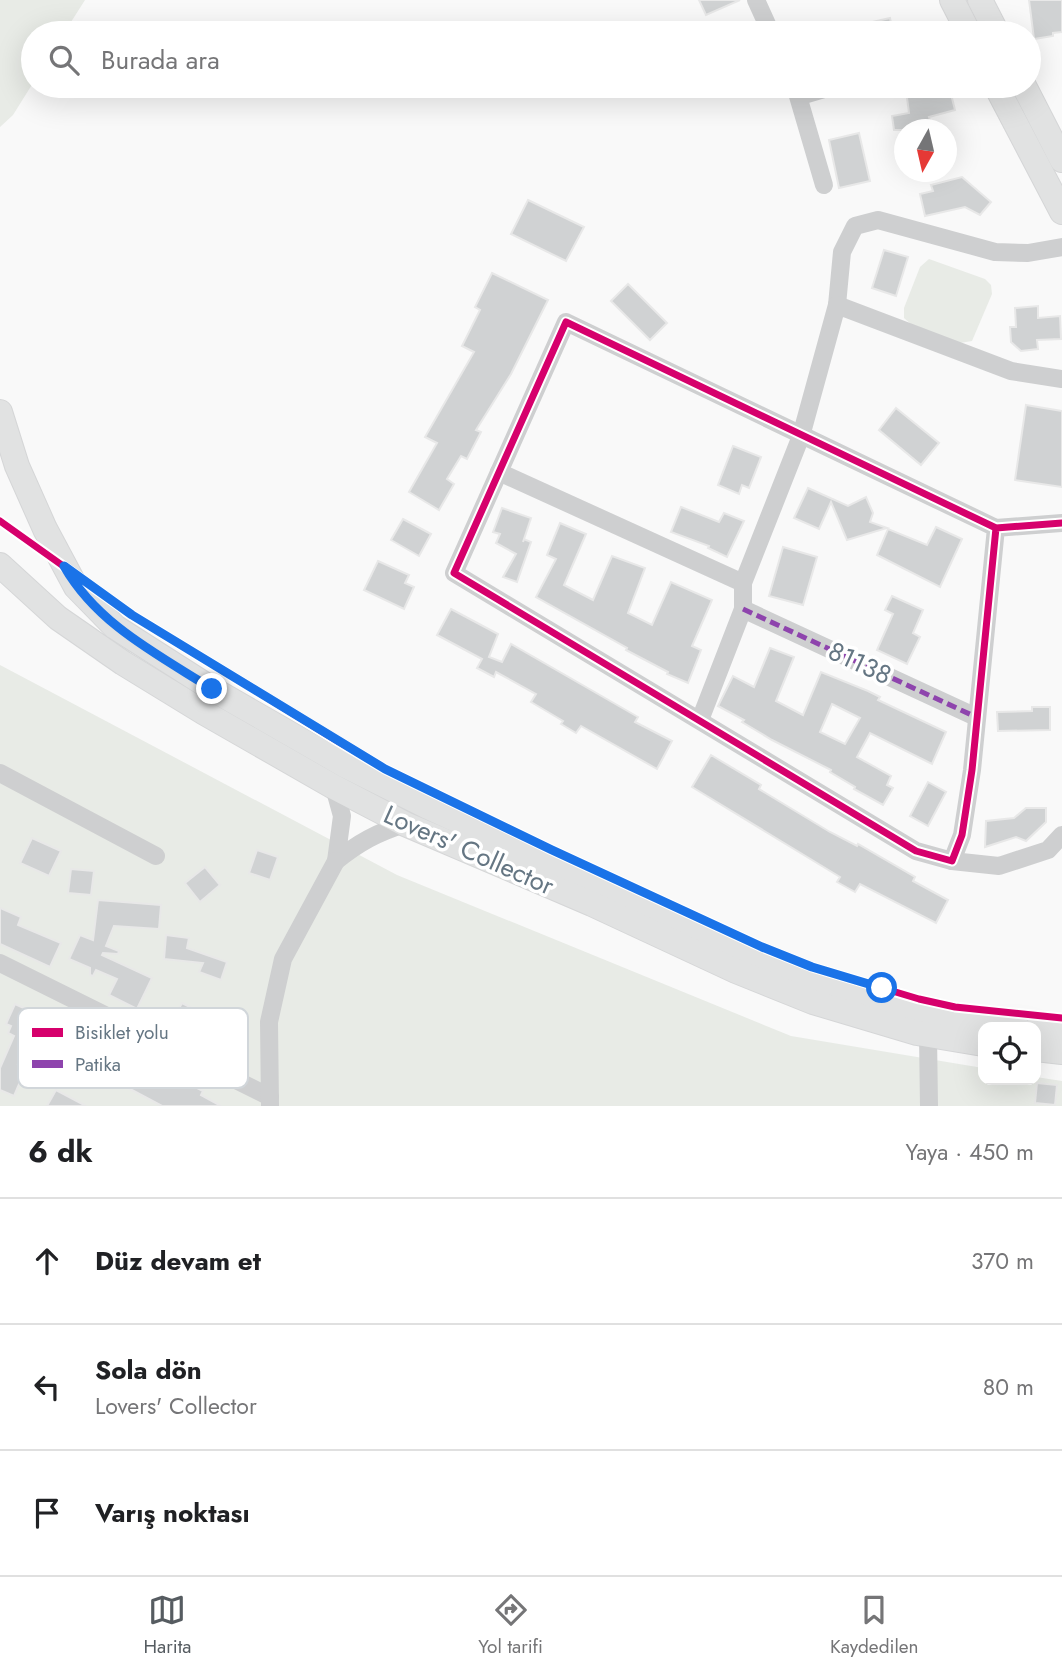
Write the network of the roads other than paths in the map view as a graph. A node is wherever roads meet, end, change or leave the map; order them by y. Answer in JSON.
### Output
{"nodes":[{"id":1,"x":756,"y":0,"type":"edge"},
{"id":2,"x":952,"y":0,"type":"edge"},
{"id":3,"x":980,"y":0,"type":"edge"},
{"id":4,"x":766,"y":21,"type":"edge"},
{"id":5,"x":963,"y":21,"type":"edge"},
{"id":6,"x":991,"y":21,"type":"edge"},
{"id":7,"x":800,"y":98,"type":"edge"},
{"id":8,"x":1002,"y":98,"type":"edge"},
{"id":9,"x":1030,"y":98,"type":"edge"},
{"id":10,"x":1062,"y":160,"type":"edge"},
{"id":11,"x":824,"y":185,"type":"dead end"},
{"id":12,"x":1062,"y":212,"type":"edge"},
{"id":13,"x":1062,"y":247,"type":"edge"},
{"id":14,"x":837,"y":305,"type":"junction"},
{"id":15,"x":1062,"y":379,"type":"edge"},
{"id":16,"x":0,"y":412,"type":"edge"},
{"id":17,"x":801,"y":436,"type":"junction"},
{"id":18,"x":9,"y":467,"type":"edge"},
{"id":19,"x":499,"y":472,"type":"junction"},
{"id":20,"x":1062,"y":523,"type":"edge"},
{"id":21,"x":996,"y":528,"type":"junction"},
{"id":22,"x":0,"y":553,"type":"edge"},
{"id":23,"x":8,"y":572,"type":"edge"},
{"id":24,"x":743,"y":583,"type":"junction"},
{"id":25,"x":743,"y":609,"type":"junction"},
{"id":26,"x":976,"y":717,"type":"junction"},
{"id":27,"x":700,"y":720,"type":"junction"},
{"id":28,"x":0,"y":774,"type":"edge"},
{"id":29,"x":334,"y":787,"type":"junction"},
{"id":30,"x":405,"y":824,"type":"junction"},
{"id":31,"x":1062,"y":835,"type":"edge"},
{"id":32,"x":156,"y":856,"type":"dead end"},
{"id":33,"x":336,"y":861,"type":"junction"},
{"id":34,"x":953,"y":861,"type":"junction"},
{"id":35,"x":0,"y":962,"type":"edge"},
{"id":36,"x":89,"y":1008,"type":"edge"},
{"id":37,"x":984,"y":1022,"type":"edge"},
{"id":38,"x":1041,"y":1029,"type":"edge"},
{"id":39,"x":1062,"y":1031,"type":"edge"},
{"id":40,"x":928,"y":1035,"type":"junction"},
{"id":41,"x":978,"y":1043,"type":"edge"},
{"id":42,"x":1041,"y":1050,"type":"edge"},
{"id":43,"x":1062,"y":1052,"type":"edge"},
{"id":44,"x":245,"y":1088,"type":"edge"},
{"id":45,"x":270,"y":1101,"type":"edge"},
{"id":46,"x":929,"y":1106,"type":"edge"}],
"edges":[{"from":1,"to":4,"type":"street"},
{"from":2,"to":5,"type":"main road"},
{"from":3,"to":6,"type":"main road"},
{"from":7,"to":11,"type":"street"},
{"from":8,"to":12,"type":"main road"},
{"from":9,"to":10,"type":"main road"},
{"from":13,"to":14,"type":"street"},
{"from":14,"to":15,"type":"street"},
{"from":14,"to":17,"type":"street"},
{"from":16,"to":18,"type":"main road","name":"Lovers' Collector"},
{"from":17,"to":19,"type":"street"},
{"from":17,"to":21,"type":"street"},
{"from":17,"to":24,"type":"street"},
{"from":18,"to":37,"type":"main road","name":"Lovers' Collector"},
{"from":19,"to":24,"type":"street"},
{"from":19,"to":27,"type":"street"},
{"from":20,"to":21,"type":"street"},
{"from":21,"to":26,"type":"street"},
{"from":22,"to":23,"type":"main road","name":"Lovers' Collector"},
{"from":23,"to":29,"type":"main road","name":"Lovers' Collector"},
{"from":24,"to":25,"type":"street"},
{"from":25,"to":26,"type":"street","name":"81138"},
{"from":25,"to":27,"type":"street"},
{"from":26,"to":34,"type":"street"},
{"from":27,"to":34,"type":"street"},
{"from":28,"to":32,"type":"street"},
{"from":29,"to":30,"type":"main road","name":"Lovers' Collector"},
{"from":29,"to":33,"type":"street"},
{"from":30,"to":33,"type":"street"},
{"from":30,"to":40,"type":"main road","name":"Lovers' Collector"},
{"from":31,"to":34,"type":"street"},
{"from":33,"to":45,"type":"street"},
{"from":35,"to":36,"type":"street"},
{"from":38,"to":39,"type":"main road"},
{"from":40,"to":41,"type":"main road","name":"Lovers' Collector"},
{"from":40,"to":46,"type":"street"},
{"from":42,"to":43,"type":"main road"},
{"from":44,"to":45,"type":"street"}]}
